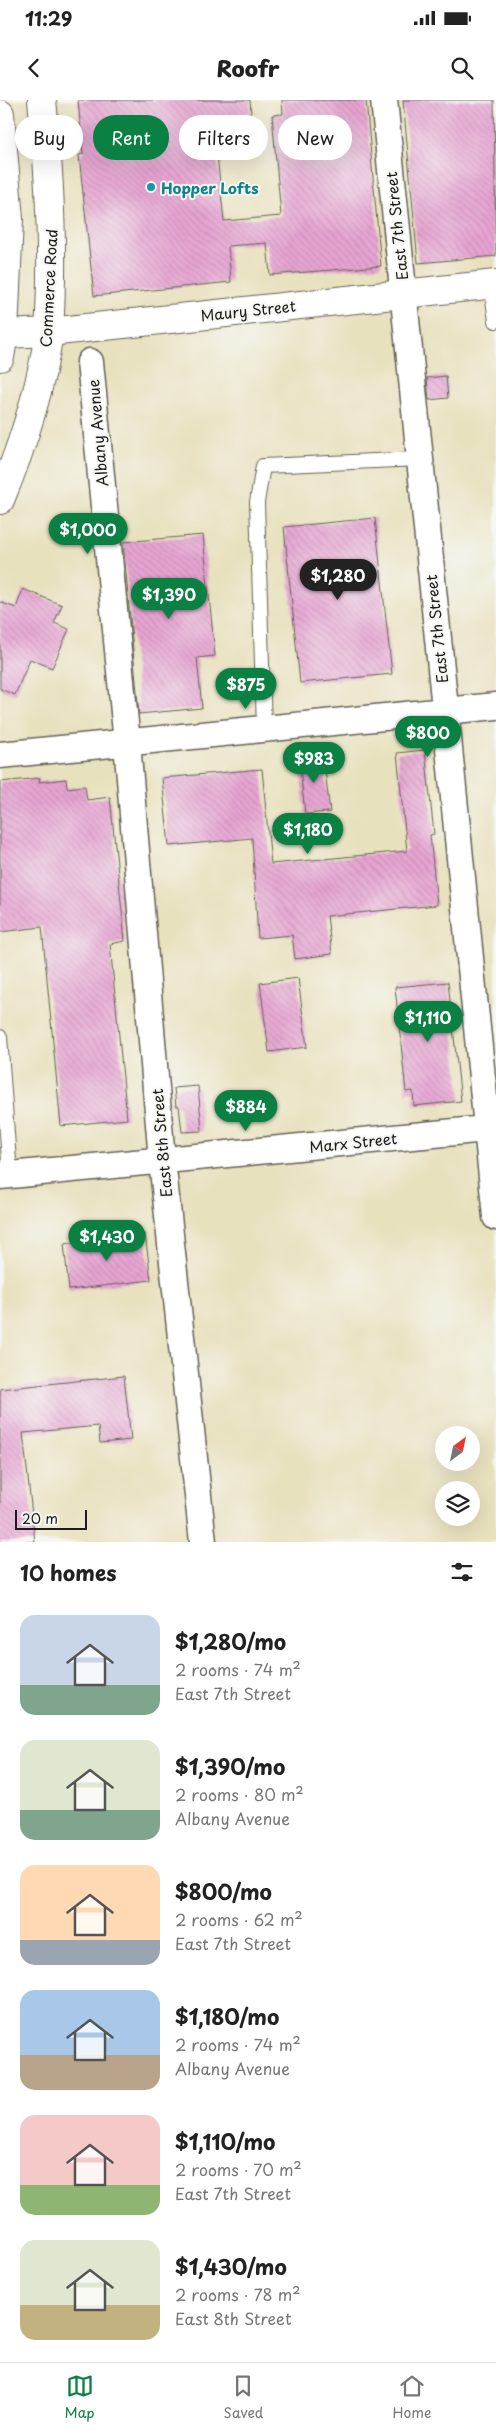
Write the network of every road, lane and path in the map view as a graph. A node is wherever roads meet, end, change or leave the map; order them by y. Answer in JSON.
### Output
{"nodes":[{"id":1,"x":42,"y":100,"type":"edge"},
{"id":2,"x":384,"y":100,"type":"edge"},
{"id":3,"x":0,"y":114,"type":"edge"},
{"id":4,"x":494,"y":285,"type":"edge"},
{"id":5,"x":402,"y":294,"type":"junction"},
{"id":6,"x":496,"y":321,"type":"edge"},
{"id":7,"x":49,"y":332,"type":"junction"},
{"id":8,"x":1,"y":342,"type":"edge"},
{"id":9,"x":90,"y":362,"type":"dead end"},
{"id":10,"x":419,"y":459,"type":"junction"},
{"id":11,"x":0,"y":500,"type":"edge"},
{"id":12,"x":496,"y":706,"type":"edge"},
{"id":13,"x":444,"y":711,"type":"junction"},
{"id":14,"x":264,"y":729,"type":"junction"},
{"id":15,"x":127,"y":743,"type":"junction"},
{"id":16,"x":0,"y":755,"type":"edge"},
{"id":17,"x":0,"y":1037,"type":"edge"},
{"id":18,"x":491,"y":1129,"type":"edge"},
{"id":19,"x":162,"y":1160,"type":"junction"},
{"id":20,"x":5,"y":1176,"type":"edge"},
{"id":21,"x":496,"y":1217,"type":"edge"},
{"id":22,"x":203,"y":1542,"type":"edge"}],
"edges":[{"from":1,"to":7,"type":"main road","name":"Commerce Road"},
{"from":2,"to":5,"type":"street","name":"East 7th Street"},
{"from":3,"to":8,"type":"main road"},
{"from":4,"to":5,"type":"main road","name":"Maury Street"},
{"from":4,"to":6,"type":"lane"},
{"from":5,"to":7,"type":"main road","name":"Maury Street"},
{"from":5,"to":10,"type":"street","name":"East 7th Street"},
{"from":7,"to":8,"type":"main road","name":"Maury Street"},
{"from":7,"to":11,"type":"main road","name":"Commerce Road"},
{"from":9,"to":15,"type":"street","name":"Albany Avenue"},
{"from":10,"to":13,"type":"street","name":"East 7th Street"},
{"from":10,"to":14,"type":"lane"},
{"from":12,"to":13,"type":"street"},
{"from":13,"to":14,"type":"street"},
{"from":13,"to":18,"type":"street","name":"East 7th Street"},
{"from":14,"to":15,"type":"street"},
{"from":15,"to":16,"type":"street"},
{"from":15,"to":19,"type":"street","name":"East 8th Street"},
{"from":17,"to":20,"type":"lane"},
{"from":18,"to":19,"type":"street","name":"Marx Street"},
{"from":18,"to":21,"type":"street","name":"East 7th Street"},
{"from":19,"to":20,"type":"street","name":"Marx Street"},
{"from":19,"to":22,"type":"street","name":"East 8th Street"}]}
